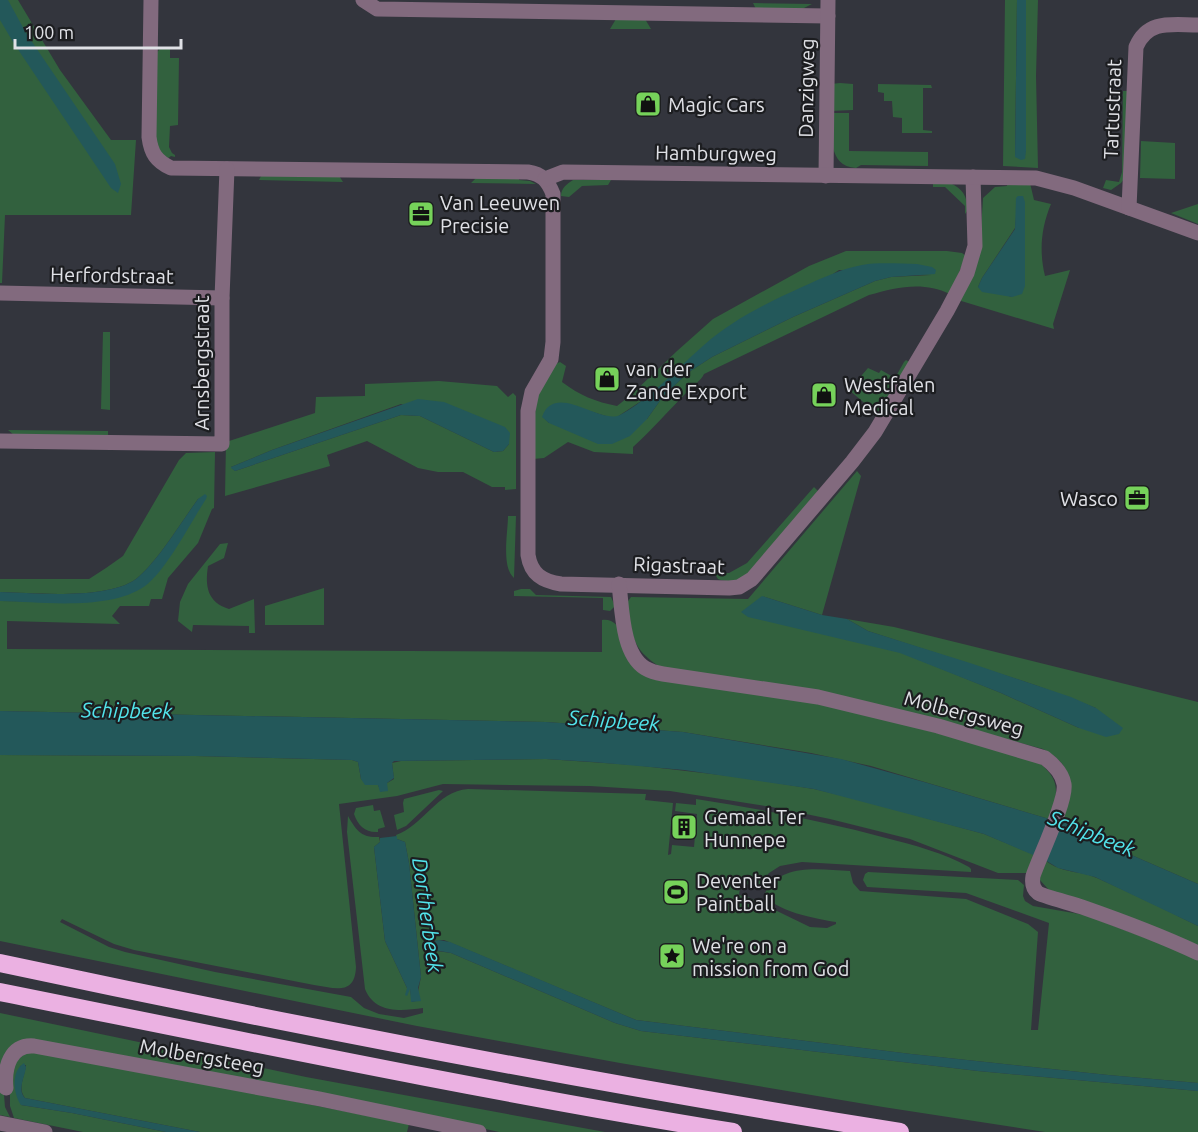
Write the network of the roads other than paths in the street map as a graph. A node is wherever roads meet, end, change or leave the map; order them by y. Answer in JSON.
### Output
{"nodes":[{"id":1,"x":151,"y":0,"type":"edge"},
{"id":2,"x":363,"y":0,"type":"edge"},
{"id":3,"x":828,"y":0,"type":"edge"},
{"id":4,"x":510,"y":5,"type":"edge"},
{"id":5,"x":667,"y":6,"type":"edge"},
{"id":6,"x":828,"y":16,"type":"junction"},
{"id":7,"x":1198,"y":25,"type":"edge"},
{"id":8,"x":226,"y":169,"type":"junction"},
{"id":9,"x":826,"y":176,"type":"junction"},
{"id":10,"x":974,"y":177,"type":"junction"},
{"id":11,"x":545,"y":179,"type":"junction"},
{"id":12,"x":1129,"y":208,"type":"junction"},
{"id":13,"x":1198,"y":233,"type":"edge"},
{"id":14,"x":0,"y":293,"type":"edge"},
{"id":15,"x":222,"y":298,"type":"junction"},
{"id":16,"x":0,"y":441,"type":"edge"},
{"id":17,"x":619,"y":584,"type":"junction"},
{"id":18,"x":1198,"y":953,"type":"edge"},
{"id":19,"x":0,"y":963,"type":"edge"},
{"id":20,"x":0,"y":992,"type":"edge"},
{"id":21,"x":6,"y":1088,"type":"dead end"},
{"id":22,"x":7,"y":1124,"type":"edge"},
{"id":23,"x":415,"y":1126,"type":"edge"},
{"id":24,"x":45,"y":1132,"type":"edge"},
{"id":25,"x":479,"y":1132,"type":"edge"},
{"id":26,"x":733,"y":1132,"type":"edge"},
{"id":27,"x":900,"y":1132,"type":"edge"}],
"edges":[{"from":1,"to":8,"type":"street","name":"Hamburgweg"},
{"from":2,"to":4,"type":"street"},
{"from":3,"to":6,"type":"street","name":"Danzigweg"},
{"from":4,"to":5,"type":"street"},
{"from":5,"to":6,"type":"street"},
{"from":6,"to":9,"type":"street","name":"Danzigweg"},
{"from":7,"to":12,"type":"street","name":"Tartustraat"},
{"from":8,"to":11,"type":"street","name":"Hamburgweg"},
{"from":8,"to":15,"type":"street","name":"Arnsbergstraat"},
{"from":9,"to":10,"type":"street","name":"Hamburgweg"},
{"from":9,"to":11,"type":"street","name":"Hamburgweg"},
{"from":10,"to":12,"type":"street","name":"Hamburgweg"},
{"from":10,"to":17,"type":"street","name":"Rigastraat"},
{"from":11,"to":17,"type":"street","name":"Rigastraat"},
{"from":12,"to":13,"type":"street","name":"Hamburgweg"},
{"from":14,"to":15,"type":"street","name":"Herfordstraat"},
{"from":15,"to":16,"type":"street","name":"Arnsbergstraat"},
{"from":17,"to":18,"type":"street","name":"Molbergsweg"},
{"from":19,"to":27,"type":"highway"},
{"from":20,"to":26,"type":"highway"},
{"from":21,"to":23,"type":"street","name":"Molbergsteeg"},
{"from":22,"to":24,"type":"street"},
{"from":23,"to":25,"type":"street","name":"Molbergsteeg"}]}
